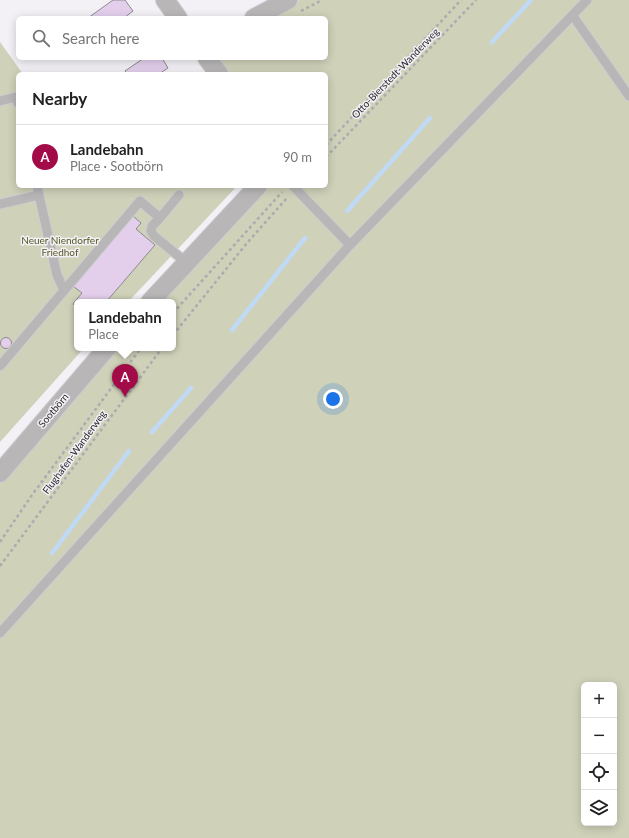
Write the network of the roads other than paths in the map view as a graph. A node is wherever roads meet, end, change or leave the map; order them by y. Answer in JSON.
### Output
{"nodes":[{"id":1,"x":165,"y":0,"type":"edge"},
{"id":2,"x":587,"y":0,"type":"edge"},
{"id":3,"x":291,"y":7,"type":"edge"},
{"id":4,"x":177,"y":16,"type":"edge"},
{"id":5,"x":261,"y":16,"type":"edge"},
{"id":6,"x":573,"y":16,"type":"junction"},
{"id":7,"x":209,"y":60,"type":"edge"},
{"id":8,"x":218,"y":72,"type":"edge"},
{"id":9,"x":629,"y":96,"type":"edge"},
{"id":10,"x":16,"y":97,"type":"edge"},
{"id":11,"x":0,"y":101,"type":"edge"},
{"id":12,"x":256,"y":188,"type":"edge"},
{"id":13,"x":296,"y":188,"type":"edge"},
{"id":14,"x":38,"y":191,"type":"edge"},
{"id":15,"x":179,"y":195,"type":"dead end"},
{"id":16,"x":0,"y":204,"type":"edge"},
{"id":17,"x":160,"y":218,"type":"junction"},
{"id":18,"x":350,"y":245,"type":"junction"},
{"id":19,"x":186,"y":262,"type":"junction"},
{"id":20,"x":64,"y":290,"type":"junction"},
{"id":21,"x":153,"y":299,"type":"edge"},
{"id":22,"x":104,"y":351,"type":"edge"},
{"id":23,"x":0,"y":366,"type":"edge"},
{"id":24,"x":0,"y":473,"type":"edge"},
{"id":25,"x":0,"y":633,"type":"edge"}],
"edges":[{"from":1,"to":4,"type":"street"},
{"from":2,"to":6,"type":"lane"},
{"from":3,"to":5,"type":"street"},
{"from":6,"to":9,"type":"lane"},
{"from":6,"to":18,"type":"lane"},
{"from":7,"to":8,"type":"street"},
{"from":10,"to":11,"type":"lane"},
{"from":12,"to":19,"type":"street"},
{"from":13,"to":18,"type":"lane"},
{"from":14,"to":16,"type":"lane"},
{"from":14,"to":20,"type":"lane"},
{"from":15,"to":17,"type":"lane"},
{"from":17,"to":19,"type":"lane"},
{"from":17,"to":20,"type":"lane"},
{"from":18,"to":25,"type":"lane"},
{"from":19,"to":21,"type":"street"},
{"from":20,"to":23,"type":"lane"},
{"from":22,"to":24,"type":"street","name":"Sootbörn"}]}
